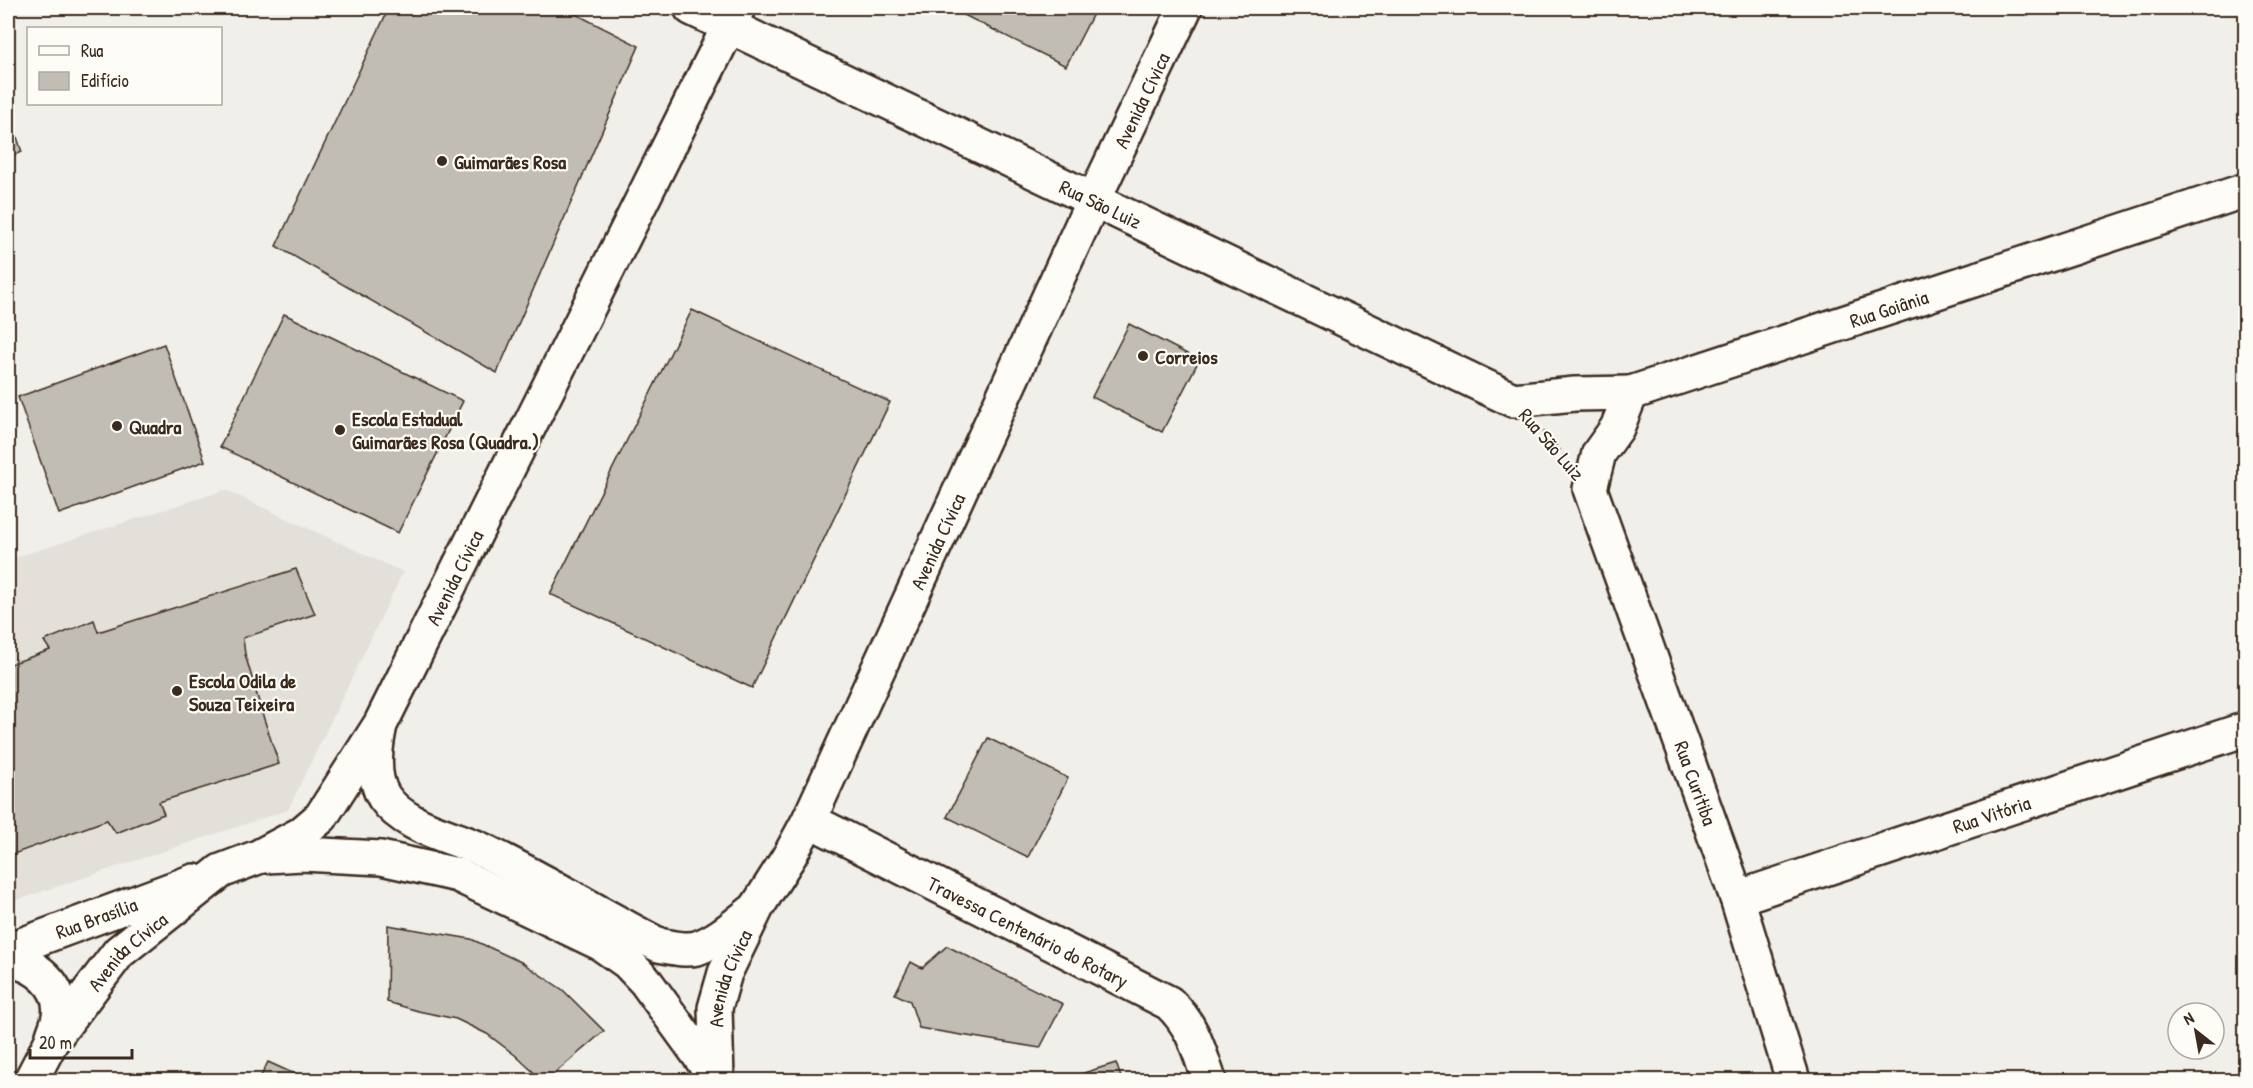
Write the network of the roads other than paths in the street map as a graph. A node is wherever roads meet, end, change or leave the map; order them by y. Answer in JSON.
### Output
{"nodes":[{"id":1,"x":691,"y":8,"type":"edge"},
{"id":2,"x":1185,"y":8,"type":"edge"},
{"id":3,"x":733,"y":17,"type":"edge"},
{"id":4,"x":2246,"y":190,"type":"edge"},
{"id":5,"x":1093,"y":201,"type":"junction"},
{"id":6,"x":1631,"y":393,"type":"junction"},
{"id":7,"x":380,"y":725,"type":"junction"},
{"id":8,"x":2246,"y":729,"type":"edge"},
{"id":9,"x":809,"y":820,"type":"junction"},
{"id":10,"x":258,"y":857,"type":"junction"},
{"id":11,"x":220,"y":871,"type":"junction"},
{"id":12,"x":1737,"y":897,"type":"junction"},
{"id":13,"x":757,"y":908,"type":"junction"},
{"id":14,"x":8,"y":950,"type":"edge"},
{"id":15,"x":8,"y":960,"type":"edge"},
{"id":16,"x":51,"y":1042,"type":"junction"},
{"id":17,"x":31,"y":1080,"type":"edge"},
{"id":18,"x":717,"y":1080,"type":"edge"},
{"id":19,"x":1209,"y":1080,"type":"edge"},
{"id":20,"x":1793,"y":1080,"type":"edge"}],
"edges":[{"from":1,"to":3,"type":"street","name":"Rua São Luiz"},
{"from":2,"to":5,"type":"street","name":"Avenida Cívica"},
{"from":3,"to":5,"type":"street","name":"Rua São Luiz"},
{"from":3,"to":7,"type":"street","name":"Avenida Cívica"},
{"from":4,"to":6,"type":"street","name":"Rua Goiânia"},
{"from":5,"to":6,"type":"street","name":"Rua São Luiz"},
{"from":5,"to":9,"type":"street","name":"Avenida Cívica"},
{"from":6,"to":12,"type":"street","name":"Rua Curitiba"},
{"from":7,"to":10,"type":"street","name":"Avenida Cívica"},
{"from":7,"to":13,"type":"street"},
{"from":8,"to":12,"type":"street","name":"Rua Vitória"},
{"from":9,"to":13,"type":"street","name":"Avenida Cívica"},
{"from":9,"to":19,"type":"street","name":"Travessa Centenário do Rotary"},
{"from":10,"to":11,"type":"street","name":"Avenida Cívica"},
{"from":10,"to":18,"type":"street","name":"Avenida Cívica"},
{"from":11,"to":14,"type":"street","name":"Rua Brasília"},
{"from":11,"to":16,"type":"street","name":"Avenida Cívica"},
{"from":12,"to":20,"type":"street","name":"Rua Curitiba"},
{"from":13,"to":18,"type":"street","name":"Avenida Cívica"},
{"from":15,"to":16,"type":"street"},
{"from":16,"to":17,"type":"street","name":"Avenida Cívica"}]}
